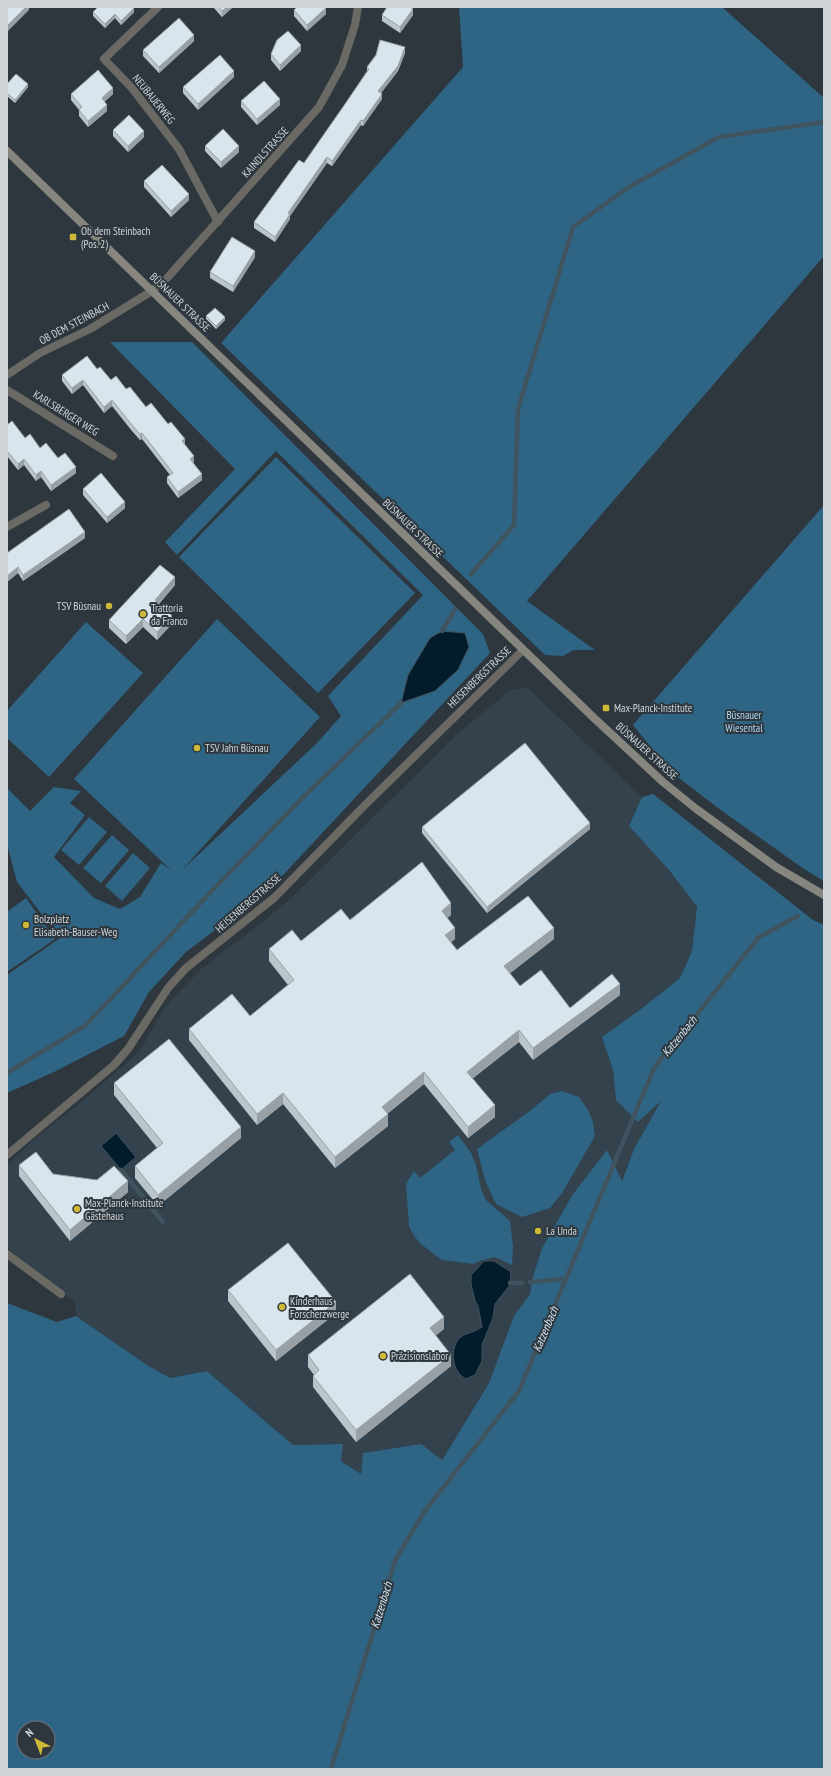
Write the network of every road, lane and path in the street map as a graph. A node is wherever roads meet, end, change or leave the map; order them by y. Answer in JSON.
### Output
{"nodes":[{"id":1,"x":158,"y":7,"type":"edge"},
{"id":2,"x":358,"y":7,"type":"edge"},
{"id":3,"x":7,"y":151,"type":"edge"},
{"id":4,"x":218,"y":222,"type":"junction"},
{"id":5,"x":152,"y":291,"type":"junction"},
{"id":6,"x":7,"y":375,"type":"edge"},
{"id":7,"x":7,"y":390,"type":"edge"},
{"id":8,"x":113,"y":456,"type":"dead end"},
{"id":9,"x":46,"y":505,"type":"dead end"},
{"id":10,"x":7,"y":527,"type":"edge"},
{"id":11,"x":523,"y":650,"type":"junction"},
{"id":12,"x":824,"y":895,"type":"edge"},
{"id":13,"x":7,"y":1155,"type":"edge"},
{"id":14,"x":7,"y":1254,"type":"edge"},
{"id":15,"x":61,"y":1294,"type":"dead end"}],
"edges":[{"from":1,"to":4,"type":"street","name":"NEUBAUERWEG"},
{"from":2,"to":4,"type":"street","name":"KAINDLSTRASSE"},
{"from":3,"to":5,"type":"street","name":"BÜSNAUER STRASSE"},
{"from":4,"to":5,"type":"street","name":"KAINDLSTRASSE"},
{"from":5,"to":6,"type":"street","name":"OB DEM STEINBACH"},
{"from":5,"to":11,"type":"street","name":"BÜSNAUER STRASSE"},
{"from":7,"to":8,"type":"street","name":"KARLSBERGER WEG"},
{"from":9,"to":10,"type":"street"},
{"from":11,"to":12,"type":"street","name":"BÜSNAUER STRASSE"},
{"from":11,"to":13,"type":"street","name":"HEISENBERGSTRASSE"},
{"from":14,"to":15,"type":"street"}]}
